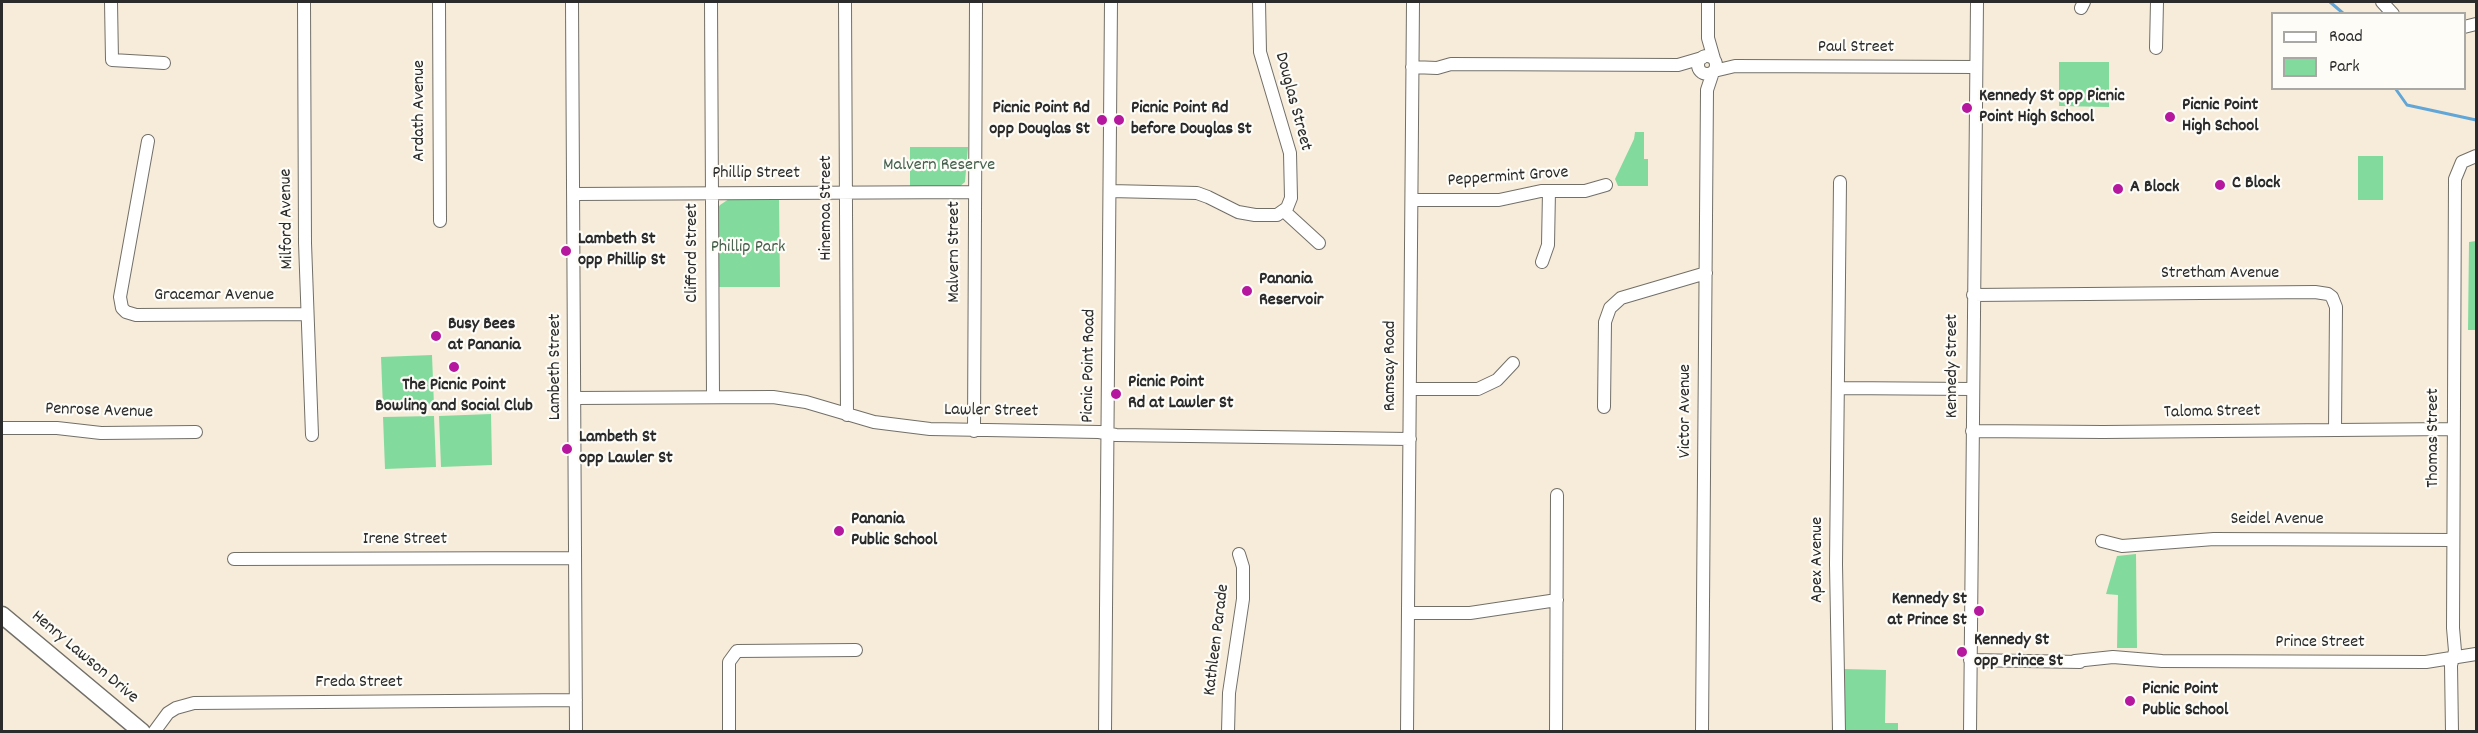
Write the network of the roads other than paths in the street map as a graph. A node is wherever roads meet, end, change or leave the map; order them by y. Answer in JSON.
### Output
{"nodes":[{"id":1,"x":111,"y":2,"type":"edge"},
{"id":2,"x":304,"y":2,"type":"edge"},
{"id":3,"x":439,"y":2,"type":"edge"},
{"id":4,"x":573,"y":2,"type":"edge"},
{"id":5,"x":711,"y":2,"type":"edge"},
{"id":6,"x":845,"y":2,"type":"edge"},
{"id":7,"x":976,"y":2,"type":"edge"},
{"id":8,"x":1111,"y":2,"type":"edge"},
{"id":9,"x":1259,"y":2,"type":"edge"},
{"id":10,"x":1413,"y":2,"type":"edge"},
{"id":11,"x":1708,"y":2,"type":"edge"},
{"id":12,"x":1977,"y":2,"type":"edge"},
{"id":13,"x":2157,"y":2,"type":"edge"},
{"id":14,"x":2156,"y":48,"type":"dead end"},
{"id":15,"x":164,"y":63,"type":"dead end"},
{"id":16,"x":1413,"y":63,"type":"junction"},
{"id":17,"x":1707,"y":65,"type":"junction"},
{"id":18,"x":1976,"y":67,"type":"junction"},
{"id":19,"x":148,"y":141,"type":"dead end"},
{"id":20,"x":2476,"y":156,"type":"edge"},
{"id":21,"x":1840,"y":183,"type":"dead end"},
{"id":22,"x":1606,"y":185,"type":"dead end"},
{"id":23,"x":1110,"y":191,"type":"junction"},
{"id":24,"x":1549,"y":191,"type":"junction"},
{"id":25,"x":974,"y":192,"type":"junction"},
{"id":26,"x":712,"y":193,"type":"junction"},
{"id":27,"x":846,"y":193,"type":"junction"},
{"id":28,"x":574,"y":194,"type":"junction"},
{"id":29,"x":1412,"y":200,"type":"junction"},
{"id":30,"x":1284,"y":211,"type":"junction"},
{"id":31,"x":440,"y":221,"type":"dead end"},
{"id":32,"x":1319,"y":243,"type":"dead end"},
{"id":33,"x":1542,"y":262,"type":"dead end"},
{"id":34,"x":1706,"y":273,"type":"junction"},
{"id":35,"x":1973,"y":294,"type":"junction"},
{"id":36,"x":124,"y":310,"type":"junction"},
{"id":37,"x":307,"y":314,"type":"junction"},
{"id":38,"x":112,"y":319,"type":"dead end"},
{"id":39,"x":1513,"y":363,"type":"dead end"},
{"id":40,"x":1838,"y":388,"type":"junction"},
{"id":41,"x":1410,"y":389,"type":"junction"},
{"id":42,"x":1972,"y":389,"type":"junction"},
{"id":43,"x":713,"y":396,"type":"junction"},
{"id":44,"x":575,"y":398,"type":"junction"},
{"id":45,"x":1604,"y":407,"type":"dead end"},
{"id":46,"x":847,"y":415,"type":"junction"},
{"id":47,"x":2,"y":428,"type":"edge"},
{"id":48,"x":2453,"y":429,"type":"junction"},
{"id":49,"x":2335,"y":430,"type":"junction"},
{"id":50,"x":974,"y":431,"type":"junction"},
{"id":51,"x":1972,"y":431,"type":"junction"},
{"id":52,"x":196,"y":432,"type":"dead end"},
{"id":53,"x":1108,"y":434,"type":"junction"},
{"id":54,"x":312,"y":435,"type":"dead end"},
{"id":55,"x":1410,"y":439,"type":"junction"},
{"id":56,"x":1557,"y":495,"type":"dead end"},
{"id":57,"x":2453,"y":540,"type":"junction"},
{"id":58,"x":2102,"y":541,"type":"dead end"},
{"id":59,"x":1239,"y":554,"type":"dead end"},
{"id":60,"x":575,"y":558,"type":"junction"},
{"id":61,"x":234,"y":559,"type":"dead end"},
{"id":62,"x":1557,"y":600,"type":"junction"},
{"id":63,"x":1408,"y":613,"type":"junction"},
{"id":64,"x":2,"y":615,"type":"edge"},
{"id":65,"x":856,"y":650,"type":"dead end"},
{"id":66,"x":2476,"y":654,"type":"edge"},
{"id":67,"x":2453,"y":657,"type":"junction"},
{"id":68,"x":1970,"y":660,"type":"junction"},
{"id":69,"x":576,"y":700,"type":"junction"},
{"id":70,"x":142,"y":732,"type":"edge"},
{"id":71,"x":154,"y":732,"type":"edge"},
{"id":72,"x":576,"y":732,"type":"edge"},
{"id":73,"x":729,"y":732,"type":"edge"},
{"id":74,"x":1105,"y":732,"type":"edge"},
{"id":75,"x":1228,"y":732,"type":"edge"},
{"id":76,"x":1407,"y":732,"type":"edge"},
{"id":77,"x":1556,"y":732,"type":"edge"},
{"id":78,"x":1702,"y":732,"type":"edge"},
{"id":79,"x":1839,"y":732,"type":"edge"},
{"id":80,"x":1970,"y":732,"type":"edge"},
{"id":81,"x":2452,"y":732,"type":"edge"}],
"edges":[{"from":1,"to":15,"type":"street"},
{"from":2,"to":37,"type":"street","name":"Milford Avenue"},
{"from":3,"to":31,"type":"street","name":"Ardath Avenue"},
{"from":4,"to":28,"type":"street","name":"Lambeth Street"},
{"from":5,"to":26,"type":"street","name":"Clifford Street"},
{"from":6,"to":27,"type":"street","name":"Hinemoa Street"},
{"from":7,"to":25,"type":"street","name":"Malvern Street"},
{"from":8,"to":23,"type":"street","name":"Picnic Point Road"},
{"from":9,"to":30,"type":"street","name":"Douglas Street"},
{"from":10,"to":16,"type":"street","name":"Ramsay Road"},
{"from":11,"to":17,"type":"street","name":"Victor Avenue"},
{"from":12,"to":18,"type":"street","name":"Kennedy Street"},
{"from":13,"to":14,"type":"street"},
{"from":16,"to":17,"type":"street","name":"Paul Street"},
{"from":16,"to":29,"type":"street","name":"Ramsay Road"},
{"from":17,"to":18,"type":"street","name":"Paul Street"},
{"from":17,"to":34,"type":"street","name":"Victor Avenue"},
{"from":18,"to":35,"type":"street","name":"Kennedy Street"},
{"from":19,"to":36,"type":"street"},
{"from":20,"to":48,"type":"street","name":"Thomas Street"},
{"from":21,"to":40,"type":"street","name":"Apex Avenue"},
{"from":22,"to":24,"type":"street","name":"Peppermint Grove"},
{"from":23,"to":30,"type":"street"},
{"from":23,"to":53,"type":"street","name":"Picnic Point Road"},
{"from":24,"to":29,"type":"street","name":"Peppermint Grove"},
{"from":24,"to":33,"type":"street"},
{"from":25,"to":27,"type":"street","name":"Phillip Street"},
{"from":25,"to":50,"type":"street","name":"Malvern Street"},
{"from":26,"to":27,"type":"street","name":"Phillip Street"},
{"from":26,"to":28,"type":"street","name":"Phillip Street"},
{"from":26,"to":43,"type":"street","name":"Clifford Street"},
{"from":27,"to":46,"type":"street","name":"Hinemoa Street"},
{"from":28,"to":44,"type":"street","name":"Lambeth Street"},
{"from":29,"to":41,"type":"street","name":"Ramsay Road"},
{"from":30,"to":32,"type":"street"},
{"from":34,"to":45,"type":"street"},
{"from":34,"to":78,"type":"street","name":"Victor Avenue"},
{"from":35,"to":42,"type":"street","name":"Kennedy Street"},
{"from":35,"to":49,"type":"street","name":"Stretham Avenue"},
{"from":36,"to":37,"type":"street","name":"Gracemar Avenue"},
{"from":36,"to":38,"type":"street"},
{"from":37,"to":54,"type":"street","name":"Milford Avenue"},
{"from":39,"to":41,"type":"street"},
{"from":40,"to":42,"type":"street"},
{"from":40,"to":79,"type":"street","name":"Apex Avenue"},
{"from":41,"to":55,"type":"street","name":"Ramsay Road"},
{"from":42,"to":51,"type":"street","name":"Kennedy Street"},
{"from":43,"to":44,"type":"street","name":"Lawler Street"},
{"from":43,"to":46,"type":"street","name":"Lawler Street"},
{"from":44,"to":60,"type":"street","name":"Lambeth Street"},
{"from":46,"to":50,"type":"street","name":"Lawler Street"},
{"from":47,"to":52,"type":"street","name":"Penrose Avenue"},
{"from":48,"to":49,"type":"street","name":"Taloma Street"},
{"from":48,"to":57,"type":"street","name":"Thomas Street"},
{"from":49,"to":51,"type":"street","name":"Taloma Street"},
{"from":50,"to":53,"type":"street","name":"Lawler Street"},
{"from":51,"to":68,"type":"street","name":"Kennedy Street"},
{"from":53,"to":55,"type":"street","name":"Lawler Street"},
{"from":53,"to":74,"type":"street","name":"Picnic Point Road"},
{"from":55,"to":63,"type":"street","name":"Ramsay Road"},
{"from":56,"to":62,"type":"street"},
{"from":57,"to":58,"type":"street","name":"Seidel Avenue"},
{"from":57,"to":67,"type":"street","name":"Thomas Street"},
{"from":59,"to":75,"type":"street","name":"Kathleen Parade"},
{"from":60,"to":61,"type":"street","name":"Irene Street"},
{"from":60,"to":69,"type":"street","name":"Lambeth Street"},
{"from":62,"to":63,"type":"street"},
{"from":62,"to":77,"type":"street"},
{"from":63,"to":76,"type":"street","name":"Ramsay Road"},
{"from":64,"to":70,"type":"main road","name":"Henry Lawson Drive"},
{"from":65,"to":73,"type":"street"},
{"from":66,"to":67,"type":"street","name":"Prince Street"},
{"from":67,"to":68,"type":"street","name":"Prince Street"},
{"from":67,"to":81,"type":"street","name":"Thomas Street"},
{"from":68,"to":80,"type":"street","name":"Kennedy Street"},
{"from":69,"to":71,"type":"street","name":"Freda Street"},
{"from":69,"to":72,"type":"street","name":"Lambeth Street"}]}
